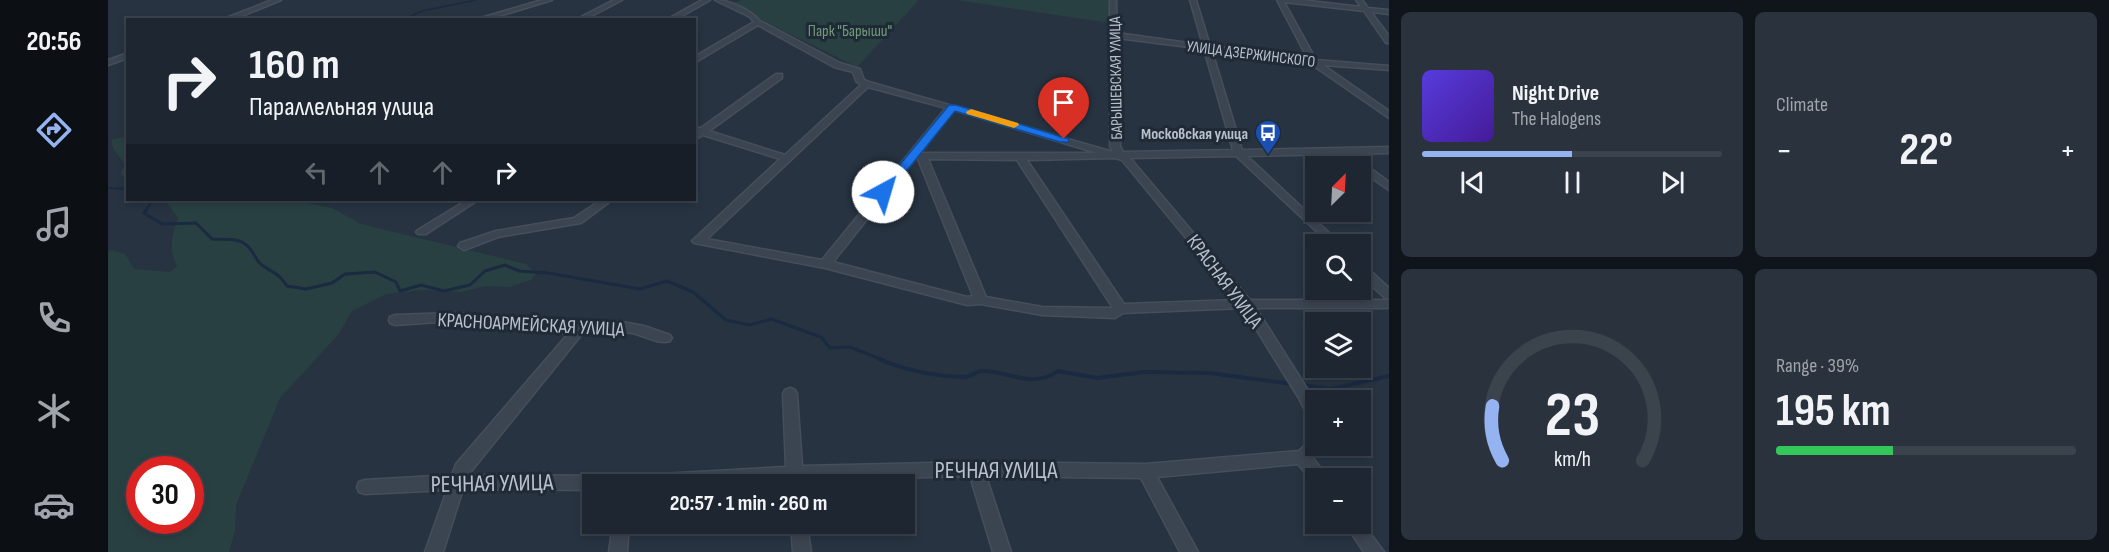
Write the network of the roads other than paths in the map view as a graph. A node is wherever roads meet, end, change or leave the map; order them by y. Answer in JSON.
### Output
{"nodes":[{"id":1,"x":278,"y":0,"type":"edge"},
{"id":2,"x":549,"y":0,"type":"edge"},
{"id":3,"x":619,"y":0,"type":"edge"},
{"id":4,"x":707,"y":0,"type":"edge"},
{"id":5,"x":718,"y":0,"type":"edge"},
{"id":6,"x":1113,"y":0,"type":"edge"},
{"id":7,"x":1193,"y":0,"type":"edge"},
{"id":8,"x":1282,"y":0,"type":"edge"},
{"id":9,"x":1359,"y":0,"type":"edge"},
{"id":10,"x":1366,"y":10,"type":"junction"},
{"id":11,"x":1389,"y":12,"type":"edge"},
{"id":12,"x":229,"y":18,"type":"edge"},
{"id":13,"x":484,"y":18,"type":"edge"},
{"id":14,"x":582,"y":18,"type":"edge"},
{"id":15,"x":673,"y":18,"type":"edge"},
{"id":16,"x":758,"y":22,"type":"junction"},
{"id":17,"x":1114,"y":35,"type":"junction"},
{"id":18,"x":1389,"y":41,"type":"edge"},
{"id":19,"x":1206,"y":48,"type":"junction"},
{"id":20,"x":126,"y":56,"type":"edge"},
{"id":21,"x":696,"y":60,"type":"edge"},
{"id":22,"x":1313,"y":62,"type":"junction"},
{"id":23,"x":108,"y":63,"type":"edge"},
{"id":24,"x":1389,"y":68,"type":"edge"},
{"id":25,"x":779,"y":76,"type":"dead end"},
{"id":26,"x":866,"y":84,"type":"junction"},
{"id":27,"x":952,"y":107,"type":"junction"},
{"id":28,"x":1389,"y":115,"type":"edge"},
{"id":29,"x":697,"y":132,"type":"edge"},
{"id":30,"x":1389,"y":150,"type":"edge"},
{"id":31,"x":1342,"y":151,"type":"junction"},
{"id":32,"x":1238,"y":152,"type":"junction"},
{"id":33,"x":1120,"y":155,"type":"junction"},
{"id":34,"x":917,"y":156,"type":"junction"},
{"id":35,"x":1020,"y":157,"type":"junction"},
{"id":36,"x":785,"y":158,"type":"junction"},
{"id":37,"x":1389,"y":187,"type":"edge"},
{"id":38,"x":471,"y":201,"type":"edge"},
{"id":39,"x":606,"y":201,"type":"edge"},
{"id":40,"x":422,"y":232,"type":"dead end"},
{"id":41,"x":1325,"y":234,"type":"edge"},
{"id":42,"x":464,"y":246,"type":"dead end"},
{"id":43,"x":825,"y":264,"type":"junction"},
{"id":44,"x":1371,"y":278,"type":"edge"},
{"id":45,"x":1389,"y":295,"type":"edge"},
{"id":46,"x":981,"y":300,"type":"junction"},
{"id":47,"x":1248,"y":304,"type":"junction"},
{"id":48,"x":1389,"y":304,"type":"edge"},
{"id":49,"x":1120,"y":309,"type":"junction"},
{"id":50,"x":395,"y":320,"type":"dead end"},
{"id":51,"x":578,"y":330,"type":"junction"},
{"id":52,"x":665,"y":339,"type":"dead end"},
{"id":53,"x":790,"y":394,"type":"dead end"},
{"id":54,"x":1305,"y":396,"type":"edge"},
{"id":55,"x":1305,"y":455,"type":"edge"},
{"id":56,"x":1302,"y":457,"type":"junction"},
{"id":57,"x":1311,"y":468,"type":"edge"},
{"id":58,"x":976,"y":469,"type":"junction"},
{"id":59,"x":1146,"y":471,"type":"junction"},
{"id":60,"x":794,"y":474,"type":"edge"},
{"id":61,"x":875,"y":474,"type":"edge"},
{"id":62,"x":459,"y":482,"type":"junction"},
{"id":63,"x":582,"y":483,"type":"edge"},
{"id":64,"x":365,"y":487,"type":"dead end"},
{"id":65,"x":620,"y":534,"type":"edge"},
{"id":66,"x":800,"y":534,"type":"edge"},
{"id":67,"x":1361,"y":534,"type":"edge"},
{"id":68,"x":434,"y":552,"type":"edge"},
{"id":69,"x":618,"y":552,"type":"edge"},
{"id":70,"x":802,"y":552,"type":"edge"},
{"id":71,"x":1002,"y":552,"type":"edge"},
{"id":72,"x":1189,"y":552,"type":"edge"},
{"id":73,"x":1375,"y":552,"type":"edge"}],
"edges":[{"from":1,"to":12,"type":"street"},
{"from":2,"to":13,"type":"street"},
{"from":3,"to":14,"type":"street"},
{"from":4,"to":15,"type":"street"},
{"from":5,"to":16,"type":"street"},
{"from":6,"to":17,"type":"street","name":"БАРЫШЕВСКАЯ УЛИЦА"},
{"from":7,"to":19,"type":"street"},
{"from":8,"to":10,"type":"street"},
{"from":8,"to":22,"type":"street"},
{"from":9,"to":10,"type":"street"},
{"from":10,"to":11,"type":"street"},
{"from":10,"to":18,"type":"street"},
{"from":16,"to":21,"type":"street"},
{"from":16,"to":26,"type":"street"},
{"from":17,"to":19,"type":"street","name":"УЛИЦА ДЗЕРЖИНСКОГО"},
{"from":17,"to":33,"type":"street","name":"БАРЫШЕВСКАЯ УЛИЦА"},
{"from":19,"to":22,"type":"street","name":"УЛИЦА ДЗЕРЖИНСКОГО"},
{"from":19,"to":32,"type":"street"},
{"from":20,"to":23,"type":"street"},
{"from":22,"to":24,"type":"street","name":"УЛИЦА ДЗЕРЖИНСКОГО"},
{"from":22,"to":28,"type":"street"},
{"from":25,"to":29,"type":"street"},
{"from":26,"to":27,"type":"street"},
{"from":26,"to":36,"type":"street"},
{"from":27,"to":33,"type":"street"},
{"from":27,"to":34,"type":"street"},
{"from":29,"to":36,"type":"street"},
{"from":30,"to":31,"type":"street"},
{"from":31,"to":32,"type":"street"},
{"from":31,"to":37,"type":"street"},
{"from":32,"to":33,"type":"street"},
{"from":32,"to":41,"type":"street"},
{"from":33,"to":35,"type":"street"},
{"from":33,"to":47,"type":"street","name":"КРАСНАЯ УЛИЦА"},
{"from":34,"to":35,"type":"street"},
{"from":34,"to":43,"type":"street"},
{"from":34,"to":46,"type":"street"},
{"from":35,"to":49,"type":"street"},
{"from":36,"to":43,"type":"street"},
{"from":38,"to":40,"type":"street"},
{"from":39,"to":42,"type":"street"},
{"from":43,"to":46,"type":"street"},
{"from":44,"to":45,"type":"street"},
{"from":46,"to":49,"type":"street"},
{"from":47,"to":48,"type":"street"},
{"from":47,"to":49,"type":"street"},
{"from":47,"to":54,"type":"street","name":"КРАСНАЯ УЛИЦА"},
{"from":50,"to":51,"type":"street","name":"КРАСНОАРМЕЙСКАЯ УЛИЦА"},
{"from":51,"to":52,"type":"street","name":"КРАСНОАРМЕЙСКАЯ УЛИЦА"},
{"from":51,"to":62,"type":"street"},
{"from":53,"to":60,"type":"street"},
{"from":55,"to":56,"type":"street"},
{"from":56,"to":57,"type":"street"},
{"from":56,"to":59,"type":"street","name":"РЕЧНАЯ УЛИЦА"},
{"from":58,"to":59,"type":"street","name":"РЕЧНАЯ УЛИЦА"},
{"from":58,"to":61,"type":"street","name":"РЕЧНАЯ УЛИЦА"},
{"from":58,"to":71,"type":"street"},
{"from":59,"to":72,"type":"street"},
{"from":62,"to":63,"type":"street","name":"РЕЧНАЯ УЛИЦА"},
{"from":62,"to":64,"type":"street","name":"РЕЧНАЯ УЛИЦА"},
{"from":62,"to":68,"type":"street"},
{"from":65,"to":69,"type":"street"},
{"from":66,"to":70,"type":"street"},
{"from":67,"to":73,"type":"street"}]}
